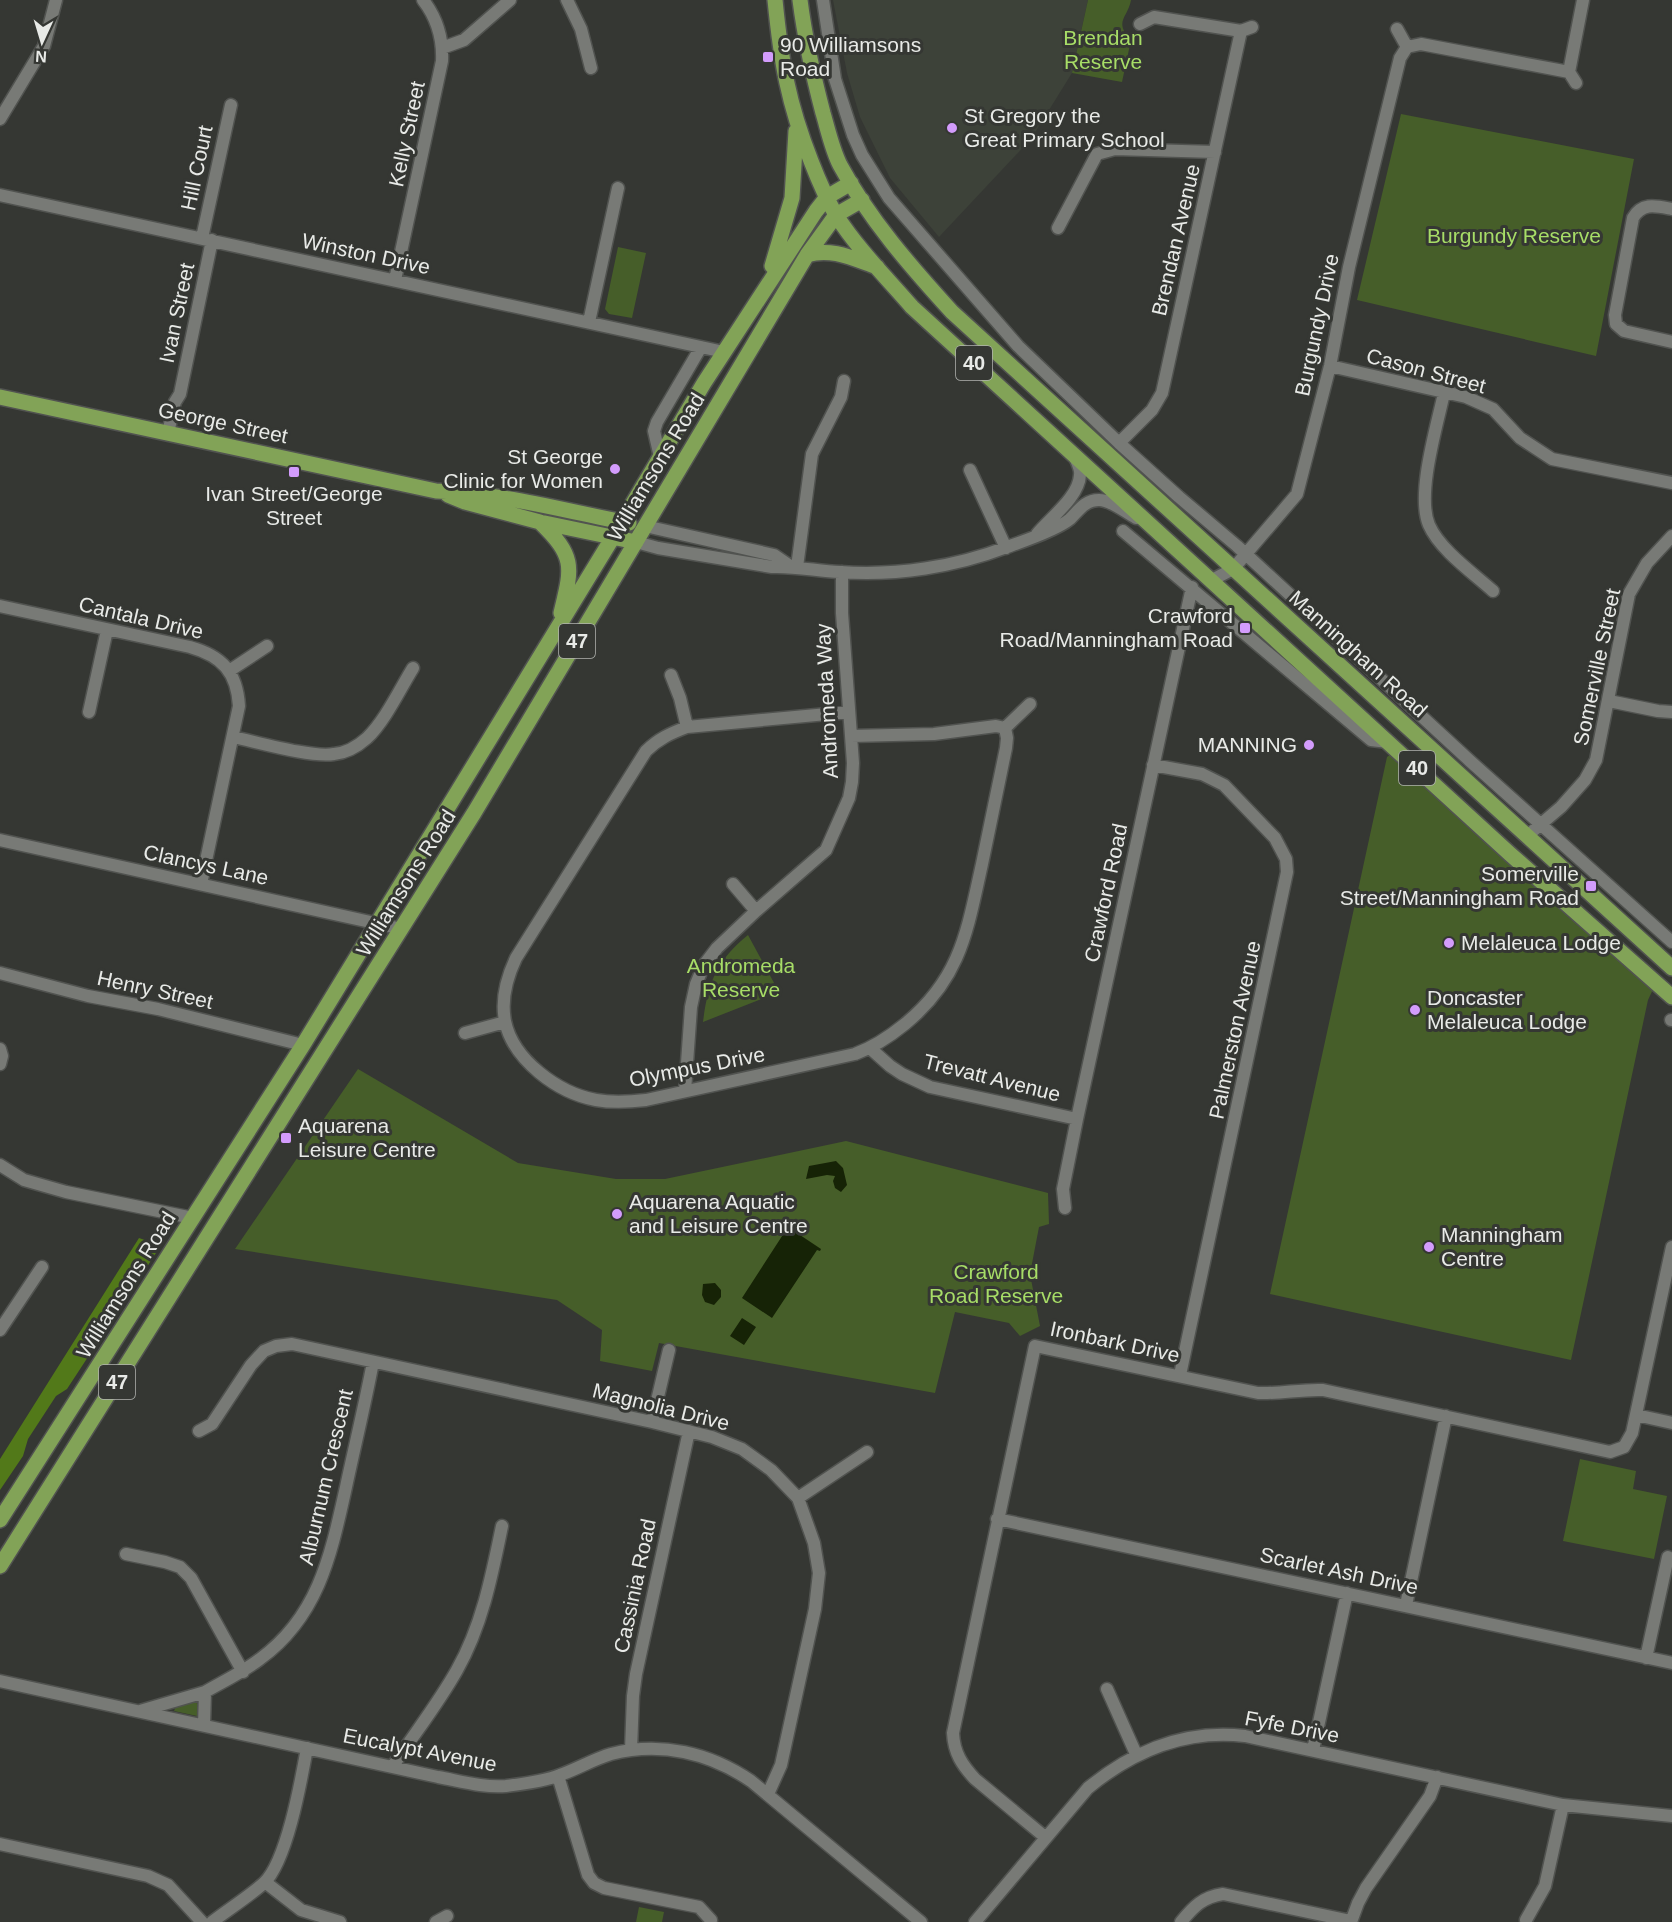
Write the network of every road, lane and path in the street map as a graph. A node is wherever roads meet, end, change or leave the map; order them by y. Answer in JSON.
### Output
{"nodes":[{"id":1,"x":56,"y":0,"type":"edge"},
{"id":2,"x":423,"y":0,"type":"edge"},
{"id":3,"x":510,"y":0,"type":"edge"},
{"id":4,"x":567,"y":0,"type":"edge"},
{"id":5,"x":775,"y":0,"type":"edge"},
{"id":6,"x":800,"y":0,"type":"edge"},
{"id":7,"x":823,"y":0,"type":"edge"},
{"id":8,"x":1583,"y":0,"type":"edge"},
{"id":9,"x":1140,"y":24,"type":"dead end"},
{"id":10,"x":1397,"y":29,"type":"dead end"},
{"id":11,"x":1407,"y":47,"type":"junction"},
{"id":12,"x":442,"y":48,"type":"junction"},
{"id":13,"x":591,"y":68,"type":"dead end"},
{"id":14,"x":231,"y":105,"type":"dead end"},
{"id":15,"x":0,"y":119,"type":"edge"},
{"id":16,"x":796,"y":123,"type":"junction"},
{"id":17,"x":1215,"y":152,"type":"junction"},
{"id":18,"x":851,"y":183,"type":"junction"},
{"id":19,"x":618,"y":188,"type":"dead end"},
{"id":20,"x":0,"y":195,"type":"edge"},
{"id":21,"x":827,"y":197,"type":"junction"},
{"id":22,"x":862,"y":200,"type":"junction"},
{"id":23,"x":1672,"y":208,"type":"edge"},
{"id":24,"x":836,"y":215,"type":"junction"},
{"id":25,"x":1058,"y":228,"type":"dead end"},
{"id":26,"x":207,"y":239,"type":"junction"},
{"id":27,"x":807,"y":255,"type":"junction"},
{"id":28,"x":877,"y":267,"type":"junction"},
{"id":29,"x":395,"y":279,"type":"junction"},
{"id":30,"x":766,"y":286,"type":"junction"},
{"id":31,"x":589,"y":322,"type":"junction"},
{"id":32,"x":1672,"y":342,"type":"edge"},
{"id":33,"x":1018,"y":346,"type":"junction"},
{"id":34,"x":701,"y":347,"type":"junction"},
{"id":35,"x":991,"y":347,"type":"junction"},
{"id":36,"x":724,"y":352,"type":"junction"},
{"id":37,"x":1330,"y":366,"type":"junction"},
{"id":38,"x":1017,"y":370,"type":"junction"},
{"id":39,"x":844,"y":381,"type":"dead end"},
{"id":40,"x":1444,"y":393,"type":"junction"},
{"id":41,"x":0,"y":397,"type":"edge"},
{"id":42,"x":172,"y":434,"type":"junction"},
{"id":43,"x":1119,"y":443,"type":"junction"},
{"id":44,"x":1075,"y":456,"type":"junction"},
{"id":45,"x":660,"y":457,"type":"junction"},
{"id":46,"x":1123,"y":468,"type":"junction"},
{"id":47,"x":970,"y":470,"type":"dead end"},
{"id":48,"x":1672,"y":483,"type":"edge"},
{"id":49,"x":1107,"y":485,"type":"junction"},
{"id":50,"x":436,"y":490,"type":"junction"},
{"id":51,"x":540,"y":522,"type":"junction"},
{"id":52,"x":622,"y":522,"type":"junction"},
{"id":53,"x":645,"y":526,"type":"junction"},
{"id":54,"x":1123,"y":531,"type":"dead end"},
{"id":55,"x":1158,"y":531,"type":"junction"},
{"id":56,"x":1036,"y":535,"type":"junction"},
{"id":57,"x":1672,"y":536,"type":"edge"},
{"id":58,"x":613,"y":537,"type":"junction"},
{"id":59,"x":636,"y":542,"type":"junction"},
{"id":60,"x":1006,"y":548,"type":"junction"},
{"id":61,"x":1178,"y":550,"type":"junction"},
{"id":62,"x":1246,"y":554,"type":"junction"},
{"id":63,"x":794,"y":567,"type":"junction"},
{"id":64,"x":1233,"y":569,"type":"junction"},
{"id":65,"x":842,"y":573,"type":"junction"},
{"id":66,"x":1176,"y":574,"type":"junction"},
{"id":67,"x":1212,"y":580,"type":"junction"},
{"id":68,"x":1192,"y":587,"type":"junction"},
{"id":69,"x":1493,"y":591,"type":"dead end"},
{"id":70,"x":0,"y":606,"type":"edge"},
{"id":71,"x":558,"y":626,"type":"junction"},
{"id":72,"x":107,"y":630,"type":"junction"},
{"id":73,"x":267,"y":646,"type":"dead end"},
{"id":74,"x":413,"y":668,"type":"dead end"},
{"id":75,"x":229,"y":671,"type":"junction"},
{"id":76,"x":671,"y":675,"type":"dead end"},
{"id":77,"x":1609,"y":700,"type":"junction"},
{"id":78,"x":1030,"y":704,"type":"dead end"},
{"id":79,"x":89,"y":712,"type":"dead end"},
{"id":80,"x":849,"y":712,"type":"junction"},
{"id":81,"x":1672,"y":712,"type":"edge"},
{"id":82,"x":687,"y":727,"type":"junction"},
{"id":83,"x":1005,"y":728,"type":"junction"},
{"id":84,"x":851,"y":736,"type":"junction"},
{"id":85,"x":233,"y":737,"type":"junction"},
{"id":86,"x":1388,"y":742,"type":"junction"},
{"id":87,"x":1153,"y":765,"type":"junction"},
{"id":88,"x":1561,"y":807,"type":"junction"},
{"id":89,"x":1540,"y":823,"type":"junction"},
{"id":90,"x":1550,"y":832,"type":"junction"},
{"id":91,"x":0,"y":840,"type":"edge"},
{"id":92,"x":1533,"y":841,"type":"junction"},
{"id":93,"x":1516,"y":859,"type":"junction"},
{"id":94,"x":201,"y":884,"type":"junction"},
{"id":95,"x":733,"y":884,"type":"dead end"},
{"id":96,"x":756,"y":911,"type":"junction"},
{"id":97,"x":378,"y":924,"type":"junction"},
{"id":98,"x":402,"y":929,"type":"junction"},
{"id":99,"x":1672,"y":942,"type":"edge"},
{"id":100,"x":1672,"y":968,"type":"edge"},
{"id":101,"x":0,"y":973,"type":"edge"},
{"id":102,"x":1672,"y":997,"type":"edge"},
{"id":103,"x":505,"y":1022,"type":"junction"},
{"id":104,"x":465,"y":1033,"type":"dead end"},
{"id":105,"x":303,"y":1045,"type":"junction"},
{"id":106,"x":871,"y":1048,"type":"junction"},
{"id":107,"x":0,"y":1049,"type":"edge"},
{"id":108,"x":0,"y":1064,"type":"edge"},
{"id":109,"x":685,"y":1090,"type":"junction"},
{"id":110,"x":1077,"y":1119,"type":"junction"},
{"id":111,"x":0,"y":1165,"type":"edge"},
{"id":112,"x":1065,"y":1208,"type":"dead end"},
{"id":113,"x":193,"y":1218,"type":"junction"},
{"id":114,"x":215,"y":1227,"type":"junction"},
{"id":115,"x":1672,"y":1247,"type":"edge"},
{"id":116,"x":42,"y":1267,"type":"dead end"},
{"id":117,"x":1,"y":1326,"type":"edge"},
{"id":118,"x":669,"y":1350,"type":"dead end"},
{"id":119,"x":373,"y":1362,"type":"junction"},
{"id":120,"x":1180,"y":1376,"type":"junction"},
{"id":121,"x":1446,"y":1416,"type":"junction"},
{"id":122,"x":1635,"y":1416,"type":"junction"},
{"id":123,"x":652,"y":1422,"type":"junction"},
{"id":124,"x":1672,"y":1423,"type":"edge"},
{"id":125,"x":199,"y":1431,"type":"dead end"},
{"id":126,"x":689,"y":1431,"type":"junction"},
{"id":127,"x":867,"y":1452,"type":"dead end"},
{"id":128,"x":798,"y":1498,"type":"junction"},
{"id":129,"x":998,"y":1519,"type":"junction"},
{"id":130,"x":0,"y":1520,"type":"edge"},
{"id":131,"x":502,"y":1526,"type":"dead end"},
{"id":132,"x":126,"y":1554,"type":"dead end"},
{"id":133,"x":1668,"y":1557,"type":"dead end"},
{"id":134,"x":0,"y":1566,"type":"edge"},
{"id":135,"x":1347,"y":1593,"type":"junction"},
{"id":136,"x":1406,"y":1605,"type":"junction"},
{"id":137,"x":1646,"y":1658,"type":"junction"},
{"id":138,"x":1672,"y":1663,"type":"edge"},
{"id":139,"x":243,"y":1672,"type":"junction"},
{"id":140,"x":0,"y":1681,"type":"edge"},
{"id":141,"x":1107,"y":1689,"type":"dead end"},
{"id":142,"x":205,"y":1692,"type":"junction"},
{"id":143,"x":139,"y":1712,"type":"junction"},
{"id":144,"x":204,"y":1725,"type":"junction"},
{"id":145,"x":307,"y":1749,"type":"junction"},
{"id":146,"x":631,"y":1750,"type":"junction"},
{"id":147,"x":1313,"y":1750,"type":"junction"},
{"id":148,"x":1136,"y":1754,"type":"junction"},
{"id":149,"x":393,"y":1767,"type":"junction"},
{"id":150,"x":558,"y":1776,"type":"junction"},
{"id":151,"x":1437,"y":1777,"type":"junction"},
{"id":152,"x":768,"y":1794,"type":"junction"},
{"id":153,"x":1563,"y":1804,"type":"junction"},
{"id":154,"x":1672,"y":1816,"type":"edge"},
{"id":155,"x":1045,"y":1837,"type":"junction"},
{"id":156,"x":0,"y":1844,"type":"edge"},
{"id":157,"x":265,"y":1882,"type":"junction"},
{"id":158,"x":711,"y":1920,"type":"dead end"},
{"id":159,"x":1526,"y":1920,"type":"dead end"},
{"id":160,"x":1351,"y":1921,"type":"edge"},
{"id":161,"x":202,"y":1922,"type":"edge"},
{"id":162,"x":212,"y":1922,"type":"edge"},
{"id":163,"x":340,"y":1922,"type":"edge"},
{"id":164,"x":921,"y":1922,"type":"edge"},
{"id":165,"x":975,"y":1922,"type":"edge"},
{"id":166,"x":1181,"y":1922,"type":"edge"}],
"edges":[{"from":1,"to":15,"type":"street"},
{"from":2,"to":12,"type":"street","name":"Kelly Street"},
{"from":3,"to":12,"type":"street"},
{"from":4,"to":13,"type":"street"},
{"from":5,"to":16,"type":"main road","number":"40"},
{"from":6,"to":18,"type":"main road","name":"Manningham Road","number":"40"},
{"from":7,"to":33,"type":"street"},
{"from":8,"to":11,"type":"street"},
{"from":9,"to":17,"type":"street","name":"Brendan Avenue"},
{"from":10,"to":11,"type":"street"},
{"from":11,"to":37,"type":"street","name":"Burgundy Drive"},
{"from":12,"to":29,"type":"street","name":"Kelly Street"},
{"from":14,"to":26,"type":"street","name":"Hill Court"},
{"from":16,"to":21,"type":"main road","name":"Manningham Road","number":"40"},
{"from":16,"to":30,"type":"main road"},
{"from":17,"to":25,"type":"street"},
{"from":17,"to":43,"type":"street","name":"Brendan Avenue"},
{"from":18,"to":21,"type":"main road","number":"47"},
{"from":18,"to":22,"type":"main road","name":"Manningham Road","number":"40"},
{"from":19,"to":31,"type":"street"},
{"from":20,"to":26,"type":"street","name":"Winston Drive"},
{"from":21,"to":24,"type":"main road","name":"Manningham Road","number":"40"},
{"from":21,"to":30,"type":"main road","name":"Williamsons Road","number":"47"},
{"from":22,"to":24,"type":"main road","number":"47"},
{"from":22,"to":35,"type":"main road","name":"Manningham Road","number":"40"},
{"from":23,"to":32,"type":"street"},
{"from":24,"to":27,"type":"main road","name":"Williamsons Road","number":"47"},
{"from":24,"to":28,"type":"main road","name":"Manningham Road","number":"40"},
{"from":26,"to":29,"type":"street","name":"Winston Drive"},
{"from":26,"to":42,"type":"street","name":"Ivan Street"},
{"from":27,"to":28,"type":"main road"},
{"from":27,"to":53,"type":"main road","name":"Williamsons Road","number":"47"},
{"from":28,"to":44,"type":"main road","name":"Manningham Road","number":"40"},
{"from":29,"to":31,"type":"street","name":"Winston Drive"},
{"from":30,"to":36,"type":"main road","name":"Williamsons Road","number":"47"},
{"from":31,"to":34,"type":"street","name":"Winston Drive"},
{"from":33,"to":35,"type":"street"},
{"from":33,"to":38,"type":"street"},
{"from":33,"to":43,"type":"street","name":"Manningham Road"},
{"from":34,"to":36,"type":"street","name":"Winston Drive"},
{"from":34,"to":45,"type":"street","name":"Williamsons Road"},
{"from":35,"to":38,"type":"main road","name":"Manningham Road","number":"40"},
{"from":36,"to":45,"type":"main road","name":"Williamsons Road","number":"47"},
{"from":37,"to":40,"type":"street","name":"Cason Street"},
{"from":37,"to":62,"type":"street","name":"Burgundy Drive"},
{"from":38,"to":46,"type":"main road","name":"Manningham Road","number":"40"},
{"from":39,"to":63,"type":"street"},
{"from":40,"to":48,"type":"street","name":"Cason Street"},
{"from":40,"to":69,"type":"street"},
{"from":41,"to":42,"type":"main road","name":"George Street"},
{"from":42,"to":50,"type":"main road","name":"George Street"},
{"from":43,"to":62,"type":"street","name":"Manningham Road"},
{"from":44,"to":49,"type":"main road","name":"Manningham Road","number":"40"},
{"from":44,"to":56,"type":"street"},
{"from":45,"to":52,"type":"main road","name":"Williamsons Road","number":"47"},
{"from":46,"to":49,"type":"main road"},
{"from":46,"to":64,"type":"main road","name":"Manningham Road","number":"40"},
{"from":47,"to":60,"type":"street"},
{"from":49,"to":55,"type":"main road","name":"Manningham Road","number":"40"},
{"from":50,"to":51,"type":"main road","name":"George Street"},
{"from":50,"to":52,"type":"main road","name":"George Street"},
{"from":51,"to":58,"type":"main road","name":"George Street"},
{"from":51,"to":71,"type":"main road"},
{"from":52,"to":53,"type":"main road","name":"George Street"},
{"from":52,"to":58,"type":"main road","name":"Williamsons Road","number":"47"},
{"from":53,"to":59,"type":"main road","name":"Williamsons Road","number":"47"},
{"from":53,"to":63,"type":"street"},
{"from":54,"to":66,"type":"street","name":"Manningham Road"},
{"from":55,"to":56,"type":"street"},
{"from":55,"to":61,"type":"main road","name":"Manningham Road","number":"40"},
{"from":56,"to":60,"type":"street"},
{"from":57,"to":77,"type":"street","name":"Somerville Street"},
{"from":58,"to":59,"type":"main road","name":"George Street"},
{"from":58,"to":71,"type":"main road","name":"Williamsons Road","number":"47"},
{"from":59,"to":63,"type":"street"},
{"from":59,"to":98,"type":"main road","name":"Williamsons Road","number":"47"},
{"from":60,"to":65,"type":"street"},
{"from":61,"to":66,"type":"street"},
{"from":61,"to":67,"type":"main road","name":"Manningham Road","number":"40"},
{"from":62,"to":64,"type":"street","name":"Burgundy Drive"},
{"from":62,"to":89,"type":"street","name":"Manningham Road"},
{"from":63,"to":65,"type":"street"},
{"from":64,"to":67,"type":"street","name":"Burgundy Drive"},
{"from":64,"to":92,"type":"main road","name":"Manningham Road","number":"40"},
{"from":65,"to":80,"type":"street","name":"Andromeda Way"},
{"from":66,"to":68,"type":"street","name":"Manningham Road"},
{"from":67,"to":86,"type":"main road","name":"Manningham Road","number":"40"},
{"from":68,"to":86,"type":"street","name":"Manningham Road"},
{"from":68,"to":87,"type":"street","name":"Crawford Road"},
{"from":70,"to":72,"type":"street","name":"Cantala Drive"},
{"from":71,"to":97,"type":"main road","name":"Williamsons Road","number":"47"},
{"from":72,"to":75,"type":"street","name":"Cantala Drive"},
{"from":72,"to":79,"type":"street"},
{"from":73,"to":75,"type":"street"},
{"from":74,"to":85,"type":"street"},
{"from":75,"to":85,"type":"street"},
{"from":76,"to":82,"type":"street"},
{"from":77,"to":81,"type":"street"},
{"from":77,"to":88,"type":"street","name":"Somerville Street"},
{"from":78,"to":83,"type":"street"},
{"from":80,"to":82,"type":"street"},
{"from":80,"to":84,"type":"street","name":"Andromeda Way"},
{"from":82,"to":103,"type":"street"},
{"from":83,"to":84,"type":"street"},
{"from":83,"to":106,"type":"street","name":"Olympus Drive"},
{"from":84,"to":96,"type":"street","name":"Andromeda Way"},
{"from":85,"to":94,"type":"street"},
{"from":86,"to":93,"type":"main road","name":"Manningham Road","number":"40"},
{"from":87,"to":110,"type":"street","name":"Crawford Road"},
{"from":87,"to":120,"type":"street","name":"Palmerston Avenue"},
{"from":88,"to":89,"type":"street","name":"Somerville Street"},
{"from":88,"to":90,"type":"street","name":"Somerville Street"},
{"from":89,"to":90,"type":"street","name":"Manningham Road"},
{"from":89,"to":92,"type":"street","name":"Somerville Street"},
{"from":90,"to":92,"type":"street","name":"Somerville Street"},
{"from":90,"to":99,"type":"street","name":"Manningham Road"},
{"from":91,"to":94,"type":"street","name":"Clancys Lane"},
{"from":92,"to":93,"type":"main road"},
{"from":92,"to":100,"type":"main road","name":"Manningham Road","number":"40"},
{"from":93,"to":102,"type":"main road","name":"Manningham Road","number":"40"},
{"from":94,"to":97,"type":"street","name":"Clancys Lane"},
{"from":95,"to":96,"type":"street"},
{"from":96,"to":109,"type":"street","name":"Andromeda Way"},
{"from":97,"to":98,"type":"street","name":"Clancys Lane"},
{"from":97,"to":105,"type":"main road","name":"Williamsons Road","number":"47"},
{"from":98,"to":114,"type":"main road","name":"Williamsons Road","number":"47"},
{"from":101,"to":105,"type":"street","name":"Henry Street"},
{"from":103,"to":104,"type":"street"},
{"from":103,"to":109,"type":"street","name":"Olympus Drive"},
{"from":105,"to":113,"type":"main road","name":"Williamsons Road","number":"47"},
{"from":106,"to":109,"type":"street","name":"Olympus Drive"},
{"from":106,"to":110,"type":"street","name":"Trevatt Avenue"},
{"from":107,"to":108,"type":"street"},
{"from":110,"to":112,"type":"street","name":"Crawford Road"},
{"from":111,"to":113,"type":"street"},
{"from":113,"to":114,"type":"main road"},
{"from":113,"to":130,"type":"main road","name":"Williamsons Road","number":"47"},
{"from":114,"to":134,"type":"main road","name":"Williamsons Road","number":"47"},
{"from":115,"to":122,"type":"street"},
{"from":116,"to":117,"type":"street"},
{"from":118,"to":123,"type":"street"},
{"from":119,"to":123,"type":"street","name":"Magnolia Drive"},
{"from":119,"to":125,"type":"street","name":"Magnolia Drive"},
{"from":119,"to":139,"type":"street","name":"Alburnum Crescent"},
{"from":120,"to":121,"type":"street","name":"Ironbark Drive"},
{"from":120,"to":129,"type":"street","name":"Ironbark Drive"},
{"from":121,"to":122,"type":"street","name":"Ironbark Drive"},
{"from":121,"to":136,"type":"street"},
{"from":122,"to":124,"type":"street"},
{"from":123,"to":126,"type":"street","name":"Magnolia Drive"},
{"from":126,"to":128,"type":"street","name":"Magnolia Drive"},
{"from":126,"to":146,"type":"street","name":"Cassinia Road"},
{"from":127,"to":128,"type":"street"},
{"from":128,"to":152,"type":"street","name":"Magnolia Drive"},
{"from":129,"to":135,"type":"street","name":"Scarlet Ash Drive"},
{"from":129,"to":155,"type":"street","name":"Ironbark Drive"},
{"from":131,"to":149,"type":"street"},
{"from":132,"to":139,"type":"street"},
{"from":133,"to":137,"type":"street"},
{"from":135,"to":136,"type":"street","name":"Scarlet Ash Drive"},
{"from":135,"to":147,"type":"street"},
{"from":136,"to":137,"type":"street","name":"Scarlet Ash Drive"},
{"from":137,"to":138,"type":"street","name":"Scarlet Ash Drive"},
{"from":139,"to":142,"type":"street","name":"Alburnum Crescent"},
{"from":140,"to":143,"type":"street","name":"Eucalypt Avenue"},
{"from":141,"to":148,"type":"street"},
{"from":142,"to":143,"type":"street","name":"Alburnum Crescent"},
{"from":142,"to":144,"type":"street"},
{"from":143,"to":144,"type":"street","name":"Eucalypt Avenue"},
{"from":144,"to":145,"type":"street","name":"Eucalypt Avenue"},
{"from":145,"to":149,"type":"street","name":"Eucalypt Avenue"},
{"from":145,"to":157,"type":"street"},
{"from":146,"to":150,"type":"street","name":"Eucalypt Avenue"},
{"from":146,"to":152,"type":"street","name":"Eucalypt Avenue"},
{"from":147,"to":148,"type":"street","name":"Fyfe Drive"},
{"from":147,"to":151,"type":"street","name":"Fyfe Drive"},
{"from":148,"to":155,"type":"street","name":"Fyfe Drive"},
{"from":149,"to":150,"type":"street","name":"Eucalypt Avenue"},
{"from":150,"to":158,"type":"street"},
{"from":151,"to":153,"type":"street","name":"Fyfe Drive"},
{"from":151,"to":160,"type":"street"},
{"from":152,"to":164,"type":"street","name":"Eucalypt Avenue"},
{"from":153,"to":154,"type":"street","name":"Fyfe Drive"},
{"from":153,"to":159,"type":"street"},
{"from":155,"to":165,"type":"street","name":"Fyfe Drive"},
{"from":156,"to":161,"type":"street"},
{"from":157,"to":162,"type":"street"},
{"from":157,"to":163,"type":"street"},
{"from":160,"to":166,"type":"street"}]}
